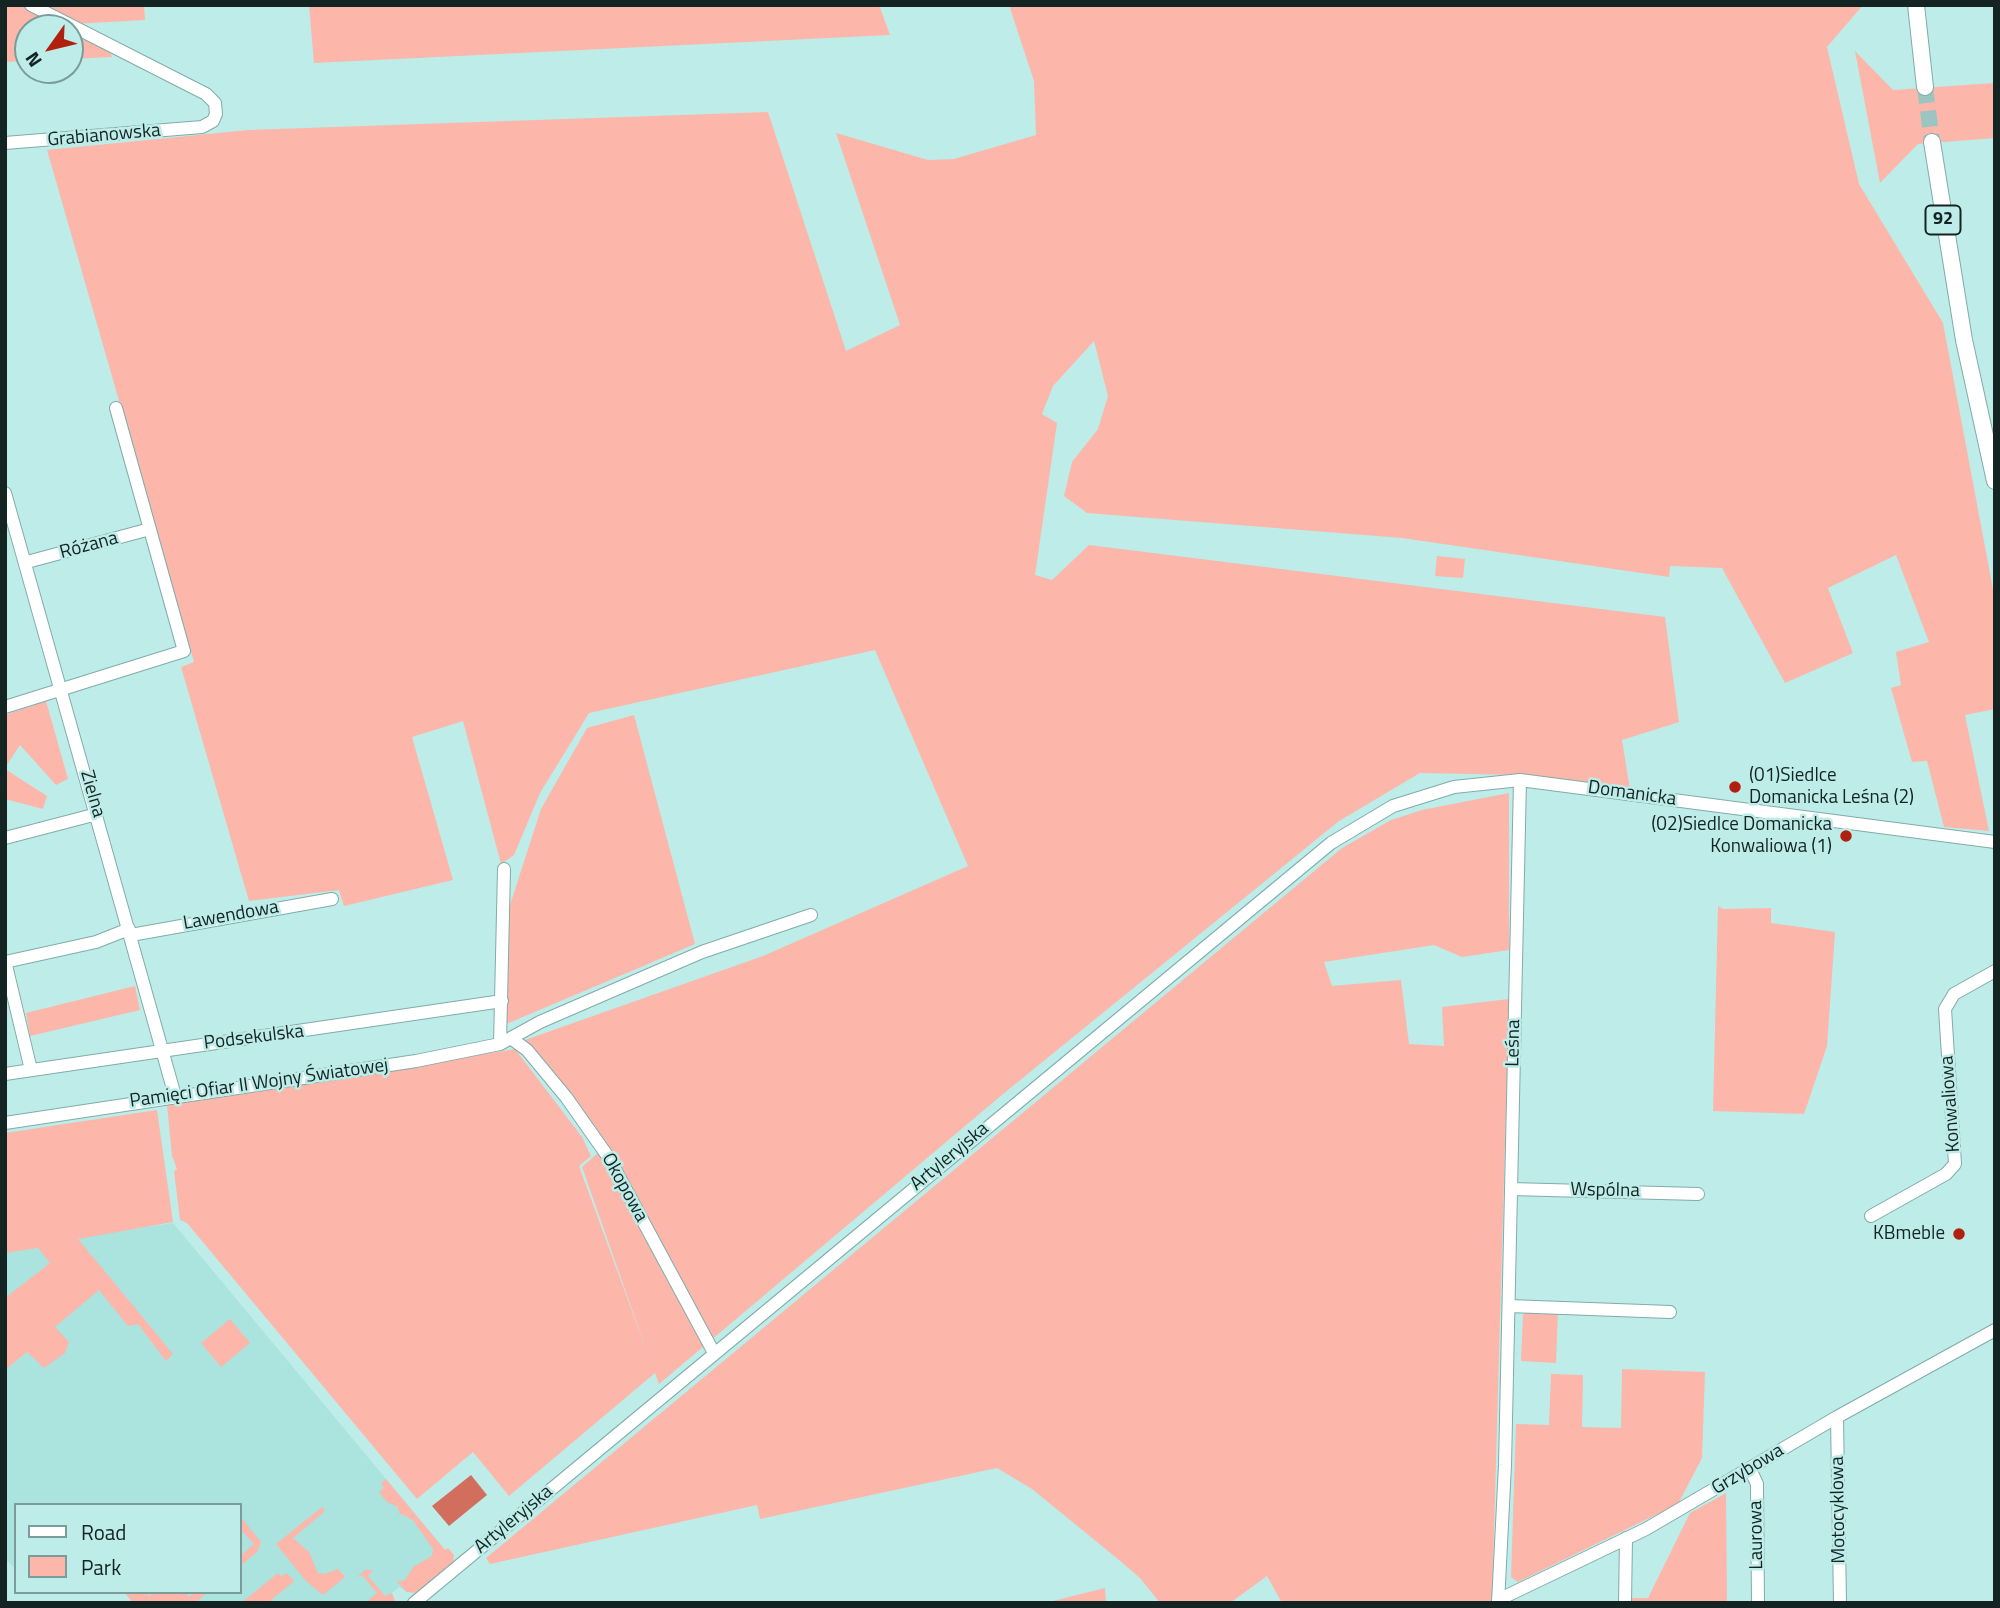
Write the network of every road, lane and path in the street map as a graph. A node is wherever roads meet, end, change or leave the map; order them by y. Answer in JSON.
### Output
{"nodes":[{"id":1,"x":31,"y":5,"type":"edge"},
{"id":2,"x":1916,"y":5,"type":"edge"},
{"id":3,"x":1925,"y":87,"type":"tunnel mouth"},
{"id":4,"x":1932,"y":142,"type":"tunnel mouth"},
{"id":5,"x":5,"y":143,"type":"edge"},
{"id":6,"x":116,"y":408,"type":"dead end"},
{"id":7,"x":1995,"y":481,"type":"edge"},
{"id":8,"x":5,"y":493,"type":"edge"},
{"id":9,"x":150,"y":529,"type":"junction"},
{"id":10,"x":27,"y":562,"type":"junction"},
{"id":11,"x":62,"y":688,"type":"junction"},
{"id":12,"x":5,"y":707,"type":"edge"},
{"id":13,"x":1520,"y":780,"type":"junction"},
{"id":14,"x":97,"y":814,"type":"junction"},
{"id":15,"x":5,"y":838,"type":"edge"},
{"id":16,"x":1995,"y":842,"type":"edge"},
{"id":17,"x":504,"y":869,"type":"dead end"},
{"id":18,"x":332,"y":899,"type":"dead end"},
{"id":19,"x":811,"y":915,"type":"dead end"},
{"id":20,"x":130,"y":932,"type":"junction"},
{"id":21,"x":5,"y":962,"type":"edge"},
{"id":22,"x":1995,"y":971,"type":"edge"},
{"id":23,"x":502,"y":1001,"type":"junction"},
{"id":24,"x":506,"y":1041,"type":"junction"},
{"id":25,"x":164,"y":1050,"type":"junction"},
{"id":26,"x":31,"y":1070,"type":"junction"},
{"id":27,"x":5,"y":1074,"type":"edge"},
{"id":28,"x":175,"y":1096,"type":"junction"},
{"id":29,"x":5,"y":1123,"type":"edge"},
{"id":30,"x":1511,"y":1189,"type":"junction"},
{"id":31,"x":1698,"y":1194,"type":"dead end"},
{"id":32,"x":1871,"y":1216,"type":"dead end"},
{"id":33,"x":1509,"y":1306,"type":"junction"},
{"id":34,"x":1670,"y":1312,"type":"dead end"},
{"id":35,"x":1995,"y":1330,"type":"edge"},
{"id":36,"x":714,"y":1353,"type":"junction"},
{"id":37,"x":1837,"y":1416,"type":"junction"},
{"id":38,"x":1750,"y":1469,"type":"junction"},
{"id":39,"x":1626,"y":1538,"type":"junction"},
{"id":40,"x":1498,"y":1601,"type":"edge"},
{"id":41,"x":414,"y":1603,"type":"edge"},
{"id":42,"x":1625,"y":1603,"type":"edge"},
{"id":43,"x":1758,"y":1603,"type":"edge"},
{"id":44,"x":1840,"y":1603,"type":"edge"}],
"edges":[{"from":1,"to":5,"type":"street","name":"Grabianowska"},
{"from":2,"to":3,"type":"main road"},
{"from":4,"to":7,"type":"main road","number":"92"},
{"from":6,"to":9,"type":"street"},
{"from":8,"to":10,"type":"street","name":"Zielna"},
{"from":9,"to":10,"type":"street","name":"Różana"},
{"from":9,"to":11,"type":"street"},
{"from":10,"to":11,"type":"street","name":"Zielna"},
{"from":11,"to":12,"type":"street"},
{"from":11,"to":14,"type":"street","name":"Zielna"},
{"from":13,"to":16,"type":"street","name":"Domanicka"},
{"from":13,"to":30,"type":"street","name":"Leśna"},
{"from":13,"to":36,"type":"street","name":"Artyleryjska"},
{"from":14,"to":15,"type":"street"},
{"from":14,"to":20,"type":"street","name":"Zielna"},
{"from":17,"to":23,"type":"street"},
{"from":18,"to":20,"type":"street","name":"Lawendowa"},
{"from":19,"to":24,"type":"street","name":"Pamięci Ofiar II Wojny Światowej"},
{"from":20,"to":21,"type":"street","name":"Lawendowa"},
{"from":20,"to":25,"type":"street","name":"Zielna"},
{"from":21,"to":26,"type":"street"},
{"from":22,"to":32,"type":"street","name":"Konwaliowa"},
{"from":23,"to":24,"type":"street"},
{"from":23,"to":25,"type":"street","name":"Podsekulska"},
{"from":24,"to":28,"type":"street","name":"Pamięci Ofiar II Wojny Światowej"},
{"from":24,"to":36,"type":"street","name":"Okopowa"},
{"from":25,"to":26,"type":"street","name":"Podsekulska"},
{"from":25,"to":28,"type":"street","name":"Zielna"},
{"from":26,"to":27,"type":"street","name":"Podsekulska"},
{"from":28,"to":29,"type":"street","name":"Pamięci Ofiar II Wojny Światowej"},
{"from":30,"to":31,"type":"street","name":"Wspólna"},
{"from":30,"to":33,"type":"street","name":"Leśna"},
{"from":33,"to":34,"type":"street"},
{"from":33,"to":40,"type":"street","name":"Leśna"},
{"from":35,"to":37,"type":"street","name":"Grzybowa"},
{"from":36,"to":41,"type":"street","name":"Artyleryjska"},
{"from":37,"to":38,"type":"street","name":"Grzybowa"},
{"from":37,"to":44,"type":"street","name":"Motocyklowa"},
{"from":38,"to":39,"type":"street","name":"Grzybowa"},
{"from":38,"to":43,"type":"street","name":"Laurowa"},
{"from":39,"to":40,"type":"street","name":"Grzybowa"},
{"from":39,"to":42,"type":"street"}]}
